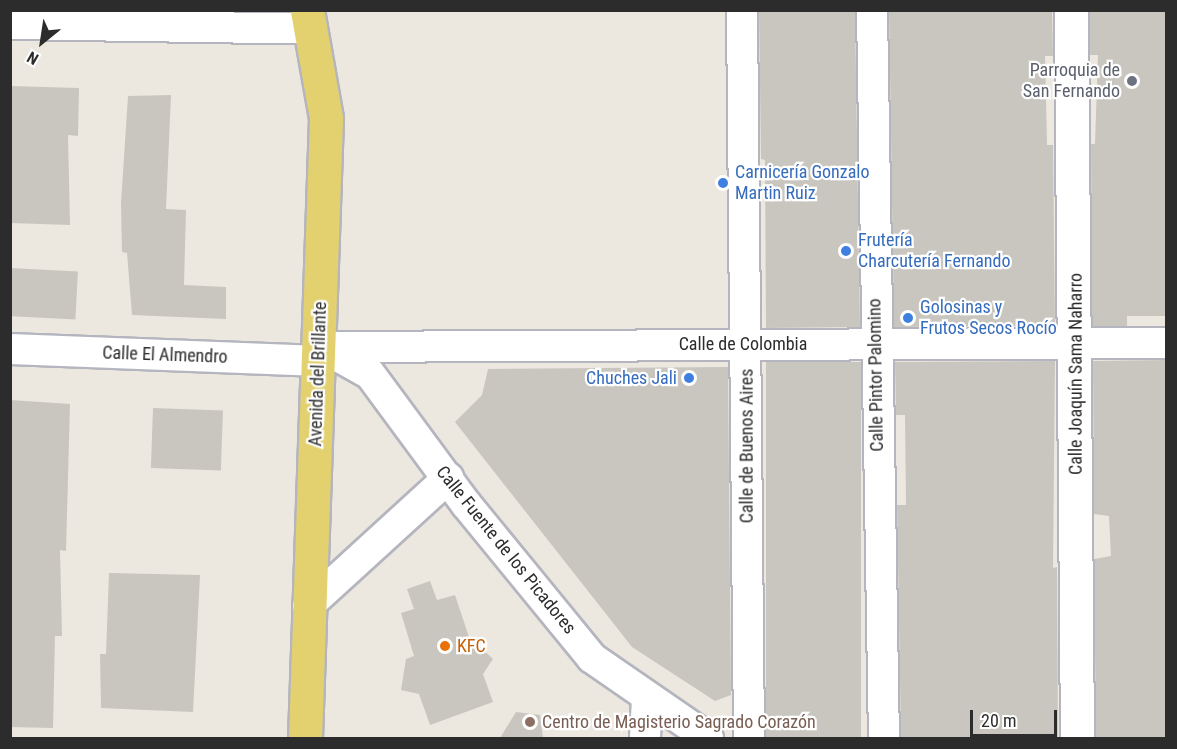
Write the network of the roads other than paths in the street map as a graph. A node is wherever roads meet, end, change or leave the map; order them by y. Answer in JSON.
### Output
{"nodes":[{"id":1,"x":742,"y":10,"type":"edge"},
{"id":2,"x":872,"y":10,"type":"edge"},
{"id":3,"x":1071,"y":10,"type":"edge"},
{"id":4,"x":310,"y":20,"type":"edge"},
{"id":5,"x":10,"y":24,"type":"edge"},
{"id":6,"x":747,"y":343,"type":"junction"},
{"id":7,"x":1167,"y":344,"type":"edge"},
{"id":8,"x":875,"y":346,"type":"junction"},
{"id":9,"x":1077,"y":346,"type":"junction"},
{"id":10,"x":10,"y":348,"type":"edge"},
{"id":11,"x":320,"y":354,"type":"junction"},
{"id":12,"x":448,"y":478,"type":"junction"},
{"id":13,"x":308,"y":606,"type":"junction"},
{"id":14,"x":647,"y":698,"type":"junction"},
{"id":15,"x":305,"y":738,"type":"edge"},
{"id":16,"x":645,"y":738,"type":"edge"},
{"id":17,"x":708,"y":738,"type":"edge"},
{"id":18,"x":749,"y":738,"type":"edge"},
{"id":19,"x":884,"y":738,"type":"edge"},
{"id":20,"x":1077,"y":738,"type":"edge"}],
"edges":[{"from":1,"to":6,"type":"street","name":"Calle de Buenos Aires"},
{"from":2,"to":8,"type":"street","name":"Calle Pintor Palomino"},
{"from":3,"to":9,"type":"street","name":"Calle Joaquín Sama Naharro"},
{"from":4,"to":5,"type":"street"},
{"from":4,"to":11,"type":"main road","name":"Avenida del Brillante"},
{"from":6,"to":8,"type":"street","name":"Calle de Colombia"},
{"from":6,"to":11,"type":"street","name":"Calle de Colombia"},
{"from":6,"to":18,"type":"street","name":"Calle de Buenos Aires"},
{"from":7,"to":9,"type":"street","name":"Calle de Colombia"},
{"from":8,"to":9,"type":"street","name":"Calle de Colombia"},
{"from":8,"to":19,"type":"street","name":"Calle Pintor Palomino"},
{"from":9,"to":20,"type":"street","name":"Calle Joaquín Sama Naharro"},
{"from":10,"to":11,"type":"street","name":"Calle El Almendro"},
{"from":11,"to":12,"type":"street","name":"Calle Fuente de los Picadores"},
{"from":11,"to":13,"type":"main road","name":"Avenida del Brillante"},
{"from":12,"to":13,"type":"street"},
{"from":12,"to":14,"type":"street","name":"Calle Fuente de los Picadores"},
{"from":13,"to":15,"type":"main road","name":"Avenida del Brillante"},
{"from":14,"to":16,"type":"street"},
{"from":14,"to":17,"type":"street","name":"Calle Fuente de los Picadores"}]}
